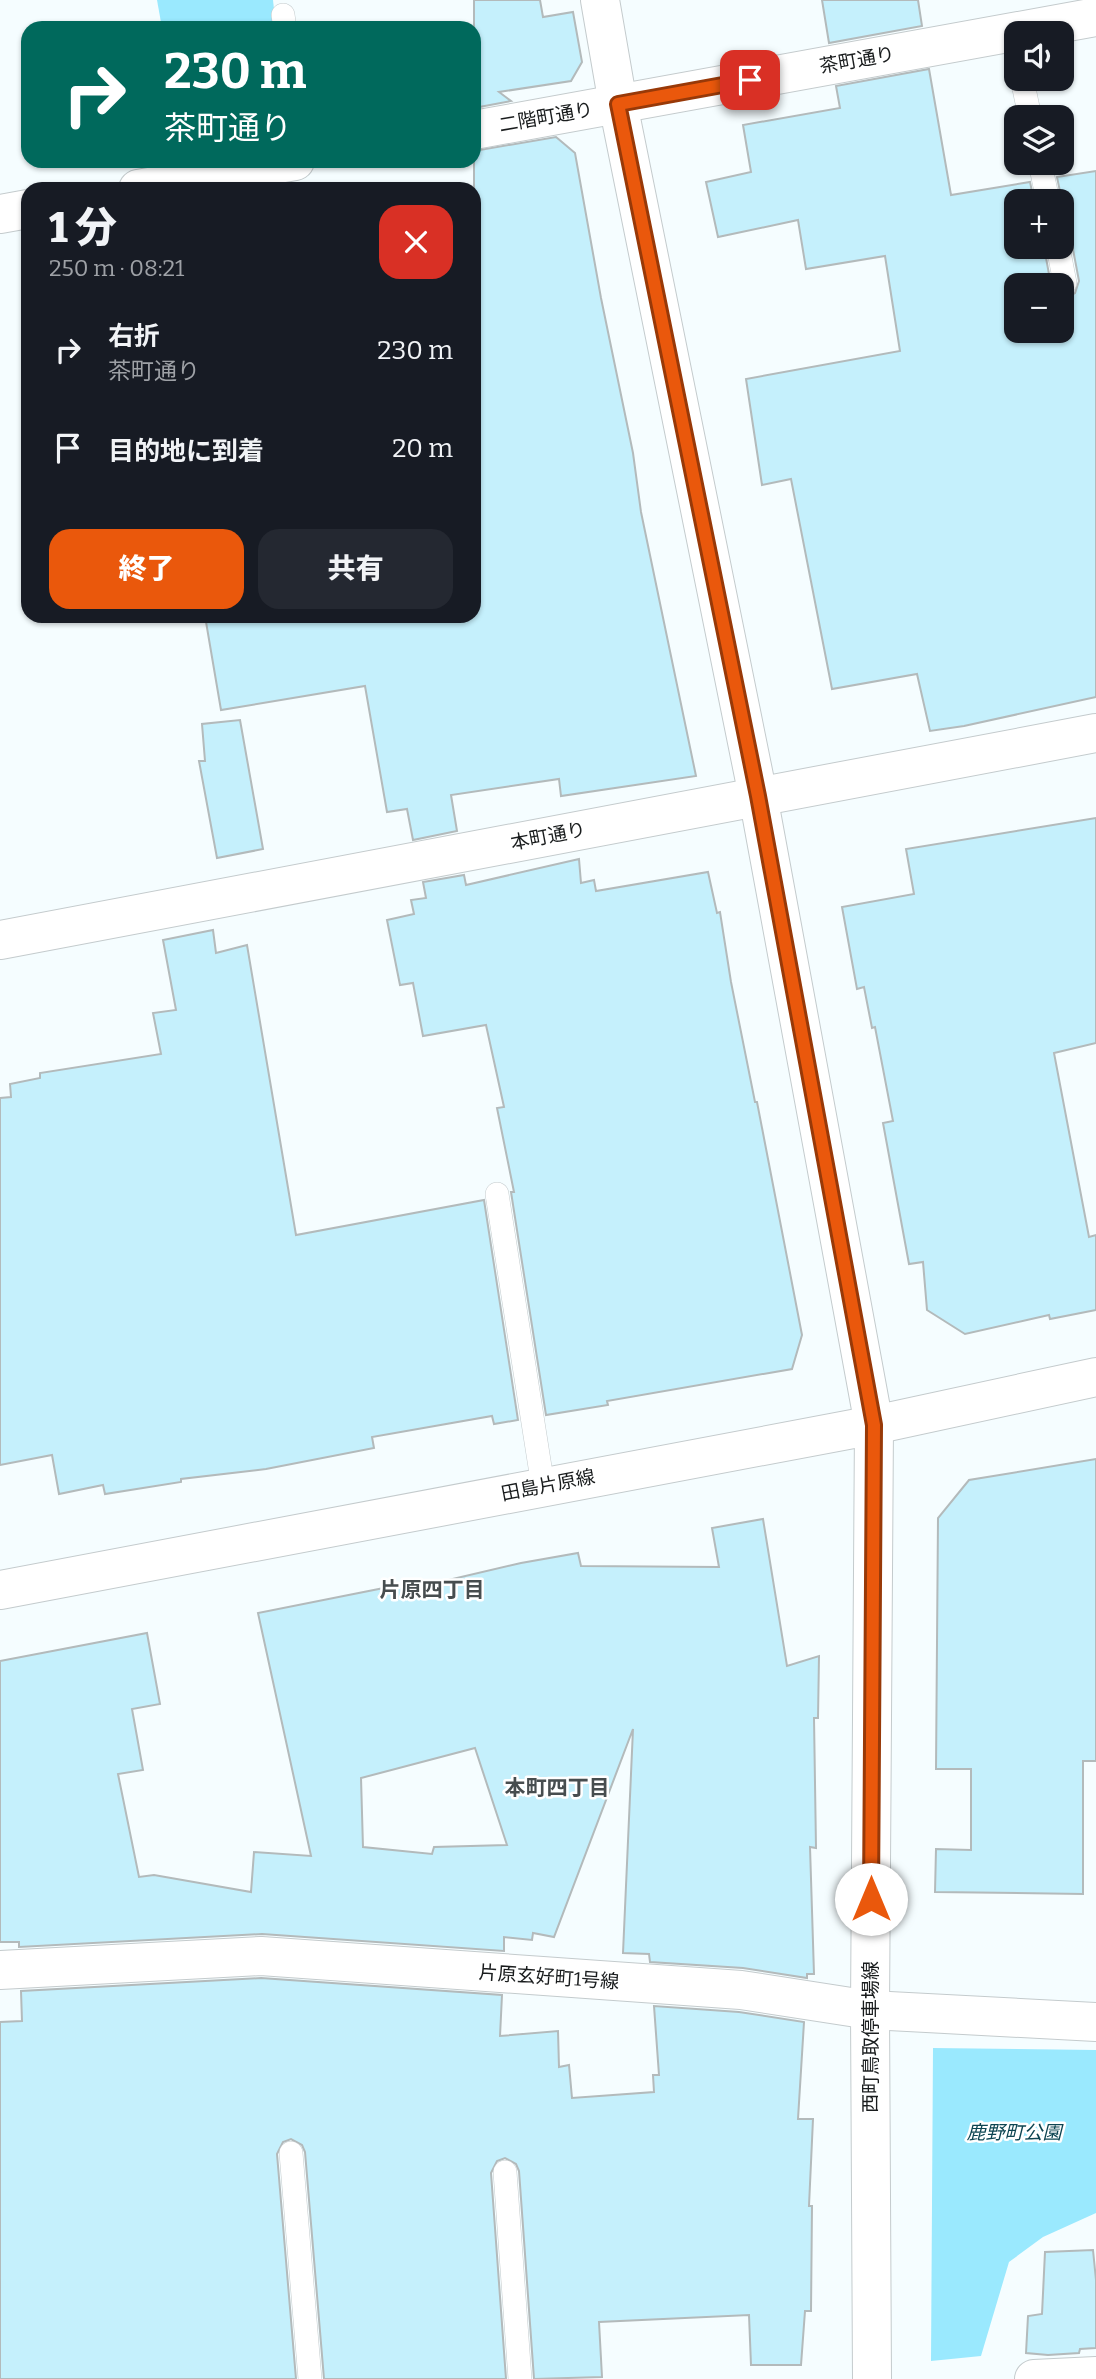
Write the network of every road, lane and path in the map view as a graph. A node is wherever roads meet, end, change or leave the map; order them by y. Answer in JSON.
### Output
{"nodes":[{"id":1,"x":600,"y":0,"type":"edge"},
{"id":2,"x":1096,"y":16,"type":"edge"},
{"id":3,"x":1074,"y":23,"type":"edge"},
{"id":4,"x":1004,"y":45,"type":"edge"},
{"id":5,"x":618,"y":104,"type":"junction"},
{"id":6,"x":481,"y":129,"type":"edge"},
{"id":7,"x":256,"y":168,"type":"edge"},
{"id":8,"x":177,"y":182,"type":"edge"},
{"id":9,"x":21,"y":210,"type":"edge"},
{"id":10,"x":0,"y":214,"type":"edge"},
{"id":11,"x":1096,"y":733,"type":"edge"},
{"id":12,"x":758,"y":796,"type":"junction"},
{"id":13,"x":0,"y":940,"type":"edge"},
{"id":14,"x":497,"y":1194,"type":"dead end"},
{"id":15,"x":1096,"y":1377,"type":"edge"},
{"id":16,"x":874,"y":1425,"type":"junction"},
{"id":17,"x":543,"y":1486,"type":"junction"},
{"id":18,"x":0,"y":1590,"type":"edge"},
{"id":19,"x":0,"y":1970,"type":"edge"},
{"id":20,"x":870,"y":2010,"type":"junction"},
{"id":21,"x":1096,"y":2022,"type":"edge"},
{"id":22,"x":291,"y":2153,"type":"dead end"},
{"id":23,"x":505,"y":2172,"type":"dead end"},
{"id":24,"x":1096,"y":2376,"type":"edge"},
{"id":25,"x":310,"y":2379,"type":"edge"},
{"id":26,"x":520,"y":2379,"type":"edge"},
{"id":27,"x":872,"y":2379,"type":"edge"},
{"id":28,"x":1034,"y":2379,"type":"edge"}],
"edges":[{"from":1,"to":5,"type":"main road","name":"西町鳥取停車場線"},
{"from":2,"to":3,"type":"main road","name":"茶町通り"},
{"from":4,"to":5,"type":"main road","name":"茶町通り"},
{"from":5,"to":6,"type":"main road","name":"二階町通り"},
{"from":5,"to":12,"type":"main road","name":"西町鳥取停車場線"},
{"from":7,"to":8,"type":"main road"},
{"from":9,"to":10,"type":"main road"},
{"from":11,"to":12,"type":"main road","name":"本町通り"},
{"from":12,"to":13,"type":"main road","name":"本町通り"},
{"from":12,"to":16,"type":"main road","name":"西町鳥取停車場線"},
{"from":14,"to":17,"type":"lane"},
{"from":15,"to":16,"type":"main road","name":"田島片原線"},
{"from":16,"to":17,"type":"main road","name":"田島片原線"},
{"from":16,"to":20,"type":"main road","name":"西町鳥取停車場線"},
{"from":17,"to":18,"type":"main road","name":"田島片原線"},
{"from":19,"to":20,"type":"main road","name":"片原玄好町1号線"},
{"from":20,"to":21,"type":"main road","name":"片原玄好町1号線"},
{"from":20,"to":27,"type":"main road","name":"西町鳥取停車場線"},
{"from":22,"to":25,"type":"lane"},
{"from":23,"to":26,"type":"lane"},
{"from":24,"to":28,"type":"main road"}]}
